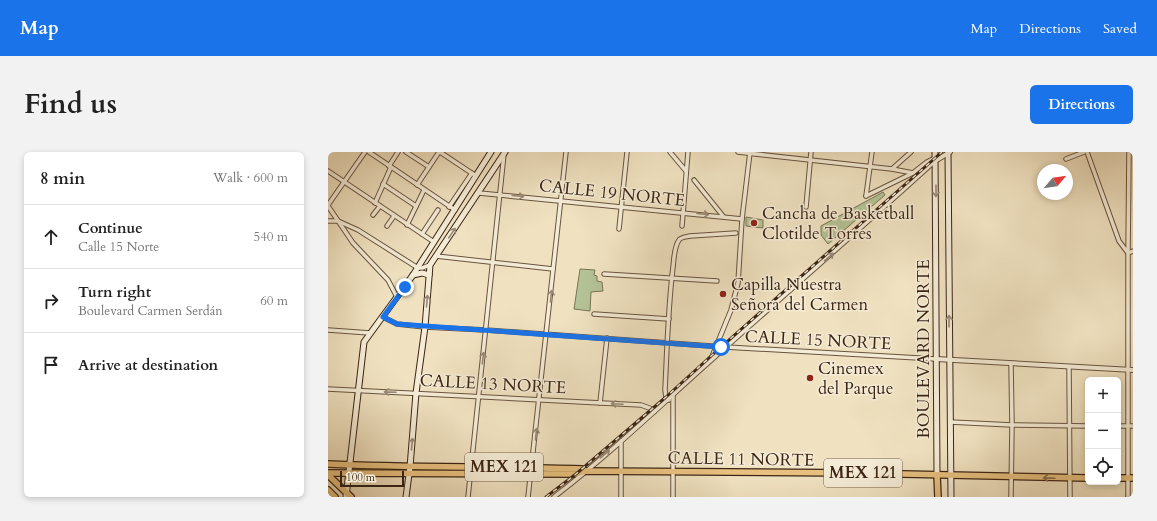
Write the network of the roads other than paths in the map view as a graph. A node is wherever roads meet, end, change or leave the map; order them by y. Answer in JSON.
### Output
{"nodes":[{"id":1,"x":365,"y":152,"type":"edge"},
{"id":2,"x":369,"y":152,"type":"edge"},
{"id":3,"x":398,"y":152,"type":"edge"},
{"id":4,"x":406,"y":152,"type":"edge"},
{"id":5,"x":440,"y":152,"type":"edge"},
{"id":6,"x":491,"y":152,"type":"edge"},
{"id":7,"x":505,"y":152,"type":"edge"},
{"id":8,"x":566,"y":152,"type":"edge"},
{"id":9,"x":627,"y":152,"type":"edge"},
{"id":10,"x":670,"y":152,"type":"edge"},
{"id":11,"x":688,"y":152,"type":"edge"},
{"id":12,"x":738,"y":152,"type":"edge"},
{"id":13,"x":810,"y":152,"type":"edge"},
{"id":14,"x":872,"y":152,"type":"edge"},
{"id":15,"x":911,"y":152,"type":"edge"},
{"id":16,"x":935,"y":152,"type":"edge"},
{"id":17,"x":1086,"y":152,"type":"edge"},
{"id":18,"x":1129,"y":152,"type":"edge"},
{"id":19,"x":750,"y":153,"type":"edge"},
{"id":20,"x":949,"y":153,"type":"edge"},
{"id":21,"x":937,"y":159,"type":"junction"},
{"id":22,"x":1066,"y":159,"type":"dead end"},
{"id":23,"x":810,"y":160,"type":"junction"},
{"id":24,"x":390,"y":166,"type":"junction"},
{"id":25,"x":870,"y":167,"type":"junction"},
{"id":26,"x":429,"y":168,"type":"junction"},
{"id":27,"x":892,"y":169,"type":"junction"},
{"id":28,"x":328,"y":171,"type":"edge"},
{"id":29,"x":686,"y":171,"type":"junction"},
{"id":30,"x":913,"y":173,"type":"junction"},
{"id":31,"x":474,"y":175,"type":"junction"},
{"id":32,"x":694,"y":180,"type":"dead end"},
{"id":33,"x":344,"y":182,"type":"junction"},
{"id":34,"x":383,"y":184,"type":"junction"},
{"id":35,"x":417,"y":185,"type":"junction"},
{"id":36,"x":424,"y":190,"type":"junction"},
{"id":37,"x":479,"y":193,"type":"junction"},
{"id":38,"x":501,"y":195,"type":"junction"},
{"id":39,"x":561,"y":201,"type":"junction"},
{"id":40,"x":375,"y":203,"type":"junction"},
{"id":41,"x":328,"y":206,"type":"edge"},
{"id":42,"x":380,"y":206,"type":"junction"},
{"id":43,"x":416,"y":206,"type":"junction"},
{"id":44,"x":449,"y":207,"type":"junction"},
{"id":45,"x":620,"y":207,"type":"junction"},
{"id":46,"x":806,"y":207,"type":"dead end"},
{"id":47,"x":438,"y":210,"type":"dead end"},
{"id":48,"x":455,"y":210,"type":"junction"},
{"id":49,"x":683,"y":213,"type":"junction"},
{"id":50,"x":373,"y":215,"type":"dead end"},
{"id":51,"x":394,"y":216,"type":"junction"},
{"id":52,"x":723,"y":216,"type":"junction"},
{"id":53,"x":742,"y":219,"type":"junction"},
{"id":54,"x":328,"y":221,"type":"edge"},
{"id":55,"x":338,"y":221,"type":"junction"},
{"id":56,"x":407,"y":224,"type":"junction"},
{"id":57,"x":387,"y":226,"type":"dead end"},
{"id":58,"x":682,"y":226,"type":"dead end"},
{"id":59,"x":619,"y":229,"type":"dead end"},
{"id":60,"x":736,"y":233,"type":"dead end"},
{"id":61,"x":422,"y":234,"type":"junction"},
{"id":62,"x":1128,"y":235,"type":"junction"},
{"id":63,"x":1133,"y":235,"type":"edge"},
{"id":64,"x":434,"y":242,"type":"junction"},
{"id":65,"x":1133,"y":251,"type":"edge"},
{"id":66,"x":1128,"y":253,"type":"junction"},
{"id":67,"x":436,"y":256,"type":"junction"},
{"id":68,"x":493,"y":263,"type":"junction"},
{"id":69,"x":430,"y":265,"type":"junction"},
{"id":70,"x":418,"y":268,"type":"junction"},
{"id":71,"x":554,"y":269,"type":"junction"},
{"id":72,"x":604,"y":274,"type":"dead end"},
{"id":73,"x":413,"y":275,"type":"junction"},
{"id":74,"x":429,"y":275,"type":"junction"},
{"id":75,"x":672,"y":278,"type":"junction"},
{"id":76,"x":717,"y":281,"type":"dead end"},
{"id":77,"x":1131,"y":294,"type":"edge"},
{"id":78,"x":398,"y":298,"type":"junction"},
{"id":79,"x":594,"y":314,"type":"dead end"},
{"id":80,"x":383,"y":317,"type":"junction"},
{"id":81,"x":669,"y":319,"type":"junction"},
{"id":82,"x":425,"y":327,"type":"junction"},
{"id":83,"x":328,"y":330,"type":"edge"},
{"id":84,"x":486,"y":330,"type":"junction"},
{"id":85,"x":370,"y":333,"type":"junction"},
{"id":86,"x":546,"y":335,"type":"junction"},
{"id":87,"x":607,"y":338,"type":"junction"},
{"id":88,"x":668,"y":342,"type":"junction"},
{"id":89,"x":716,"y":346,"type":"junction"},
{"id":90,"x":725,"y":347,"type":"junction"},
{"id":91,"x":936,"y":359,"type":"junction"},
{"id":92,"x":711,"y":360,"type":"junction"},
{"id":93,"x":949,"y":360,"type":"junction"},
{"id":94,"x":1011,"y":364,"type":"junction"},
{"id":95,"x":1069,"y":367,"type":"junction"},
{"id":96,"x":1128,"y":370,"type":"junction"},
{"id":97,"x":1133,"y":370,"type":"edge"},
{"id":98,"x":328,"y":389,"type":"edge"},
{"id":99,"x":358,"y":391,"type":"junction"},
{"id":100,"x":416,"y":393,"type":"junction"},
{"id":101,"x":673,"y":396,"type":"junction"},
{"id":102,"x":478,"y":397,"type":"junction"},
{"id":103,"x":539,"y":400,"type":"junction"},
{"id":104,"x":669,"y":400,"type":"junction"},
{"id":105,"x":600,"y":403,"type":"junction"},
{"id":106,"x":654,"y":412,"type":"junction"},
{"id":107,"x":950,"y":422,"type":"junction"},
{"id":108,"x":1012,"y":426,"type":"junction"},
{"id":109,"x":1085,"y":426,"type":"edge"},
{"id":110,"x":1121,"y":426,"type":"edge"},
{"id":111,"x":1127,"y":426,"type":"junction"},
{"id":112,"x":1133,"y":426,"type":"edge"},
{"id":113,"x":1070,"y":427,"type":"junction"},
{"id":114,"x":621,"y":441,"type":"junction"},
{"id":115,"x":328,"y":464,"type":"edge"},
{"id":116,"x":349,"y":465,"type":"junction"},
{"id":117,"x":410,"y":467,"type":"junction"},
{"id":118,"x":471,"y":470,"type":"junction"},
{"id":119,"x":532,"y":470,"type":"junction"},
{"id":120,"x":585,"y":471,"type":"junction"},
{"id":121,"x":621,"y":472,"type":"junction"},
{"id":122,"x":673,"y":472,"type":"junction"},
{"id":123,"x":348,"y":473,"type":"junction"},
{"id":124,"x":328,"y":474,"type":"edge"},
{"id":125,"x":409,"y":474,"type":"junction"},
{"id":126,"x":937,"y":475,"type":"junction"},
{"id":127,"x":951,"y":476,"type":"junction"},
{"id":128,"x":1011,"y":477,"type":"junction"},
{"id":129,"x":1070,"y":478,"type":"junction"},
{"id":130,"x":1085,"y":478,"type":"edge"},
{"id":131,"x":1130,"y":478,"type":"edge"},
{"id":132,"x":328,"y":490,"type":"edge"},
{"id":133,"x":348,"y":496,"type":"edge"},
{"id":134,"x":335,"y":497,"type":"edge"},
{"id":135,"x":406,"y":497,"type":"edge"},
{"id":136,"x":468,"y":497,"type":"edge"},
{"id":137,"x":528,"y":497,"type":"edge"},
{"id":138,"x":554,"y":497,"type":"edge"},
{"id":139,"x":621,"y":497,"type":"edge"},
{"id":140,"x":673,"y":497,"type":"edge"},
{"id":141,"x":938,"y":497,"type":"edge"},
{"id":142,"x":951,"y":497,"type":"edge"},
{"id":143,"x":1011,"y":497,"type":"edge"},
{"id":144,"x":1070,"y":497,"type":"edge"},
{"id":145,"x":1128,"y":497,"type":"edge"}],
"edges":[{"from":1,"to":33,"type":"street"},
{"from":2,"to":24,"type":"street"},
{"from":3,"to":24,"type":"street"},
{"from":4,"to":26,"type":"street"},
{"from":5,"to":26,"type":"street"},
{"from":5,"to":31,"type":"street"},
{"from":6,"to":31,"type":"main road"},
{"from":7,"to":37,"type":"main road"},
{"from":7,"to":38,"type":"street"},
{"from":8,"to":39,"type":"street"},
{"from":9,"to":45,"type":"street"},
{"from":10,"to":29,"type":"street"},
{"from":11,"to":29,"type":"street"},
{"from":12,"to":19,"type":"street"},
{"from":13,"to":23,"type":"street"},
{"from":14,"to":25,"type":"street"},
{"from":15,"to":27,"type":"street"},
{"from":16,"to":21,"type":"main road","name":"BOULEVARD NORTE"},
{"from":17,"to":22,"type":"street"},
{"from":17,"to":66,"type":"street"},
{"from":18,"to":62,"type":"street"},
{"from":19,"to":23,"type":"street"},
{"from":19,"to":53,"type":"street"},
{"from":20,"to":21,"type":"street"},
{"from":93,"to":20,"type":"main road","name":"BOULEVARD NORTE","one_way":true},
{"from":21,"to":30,"type":"street"},
{"from":90,"to":21,"type":"street","one_way":true},
{"from":21,"to":91,"type":"main road","name":"BOULEVARD NORTE","one_way":true},
{"from":23,"to":25,"type":"street"},
{"from":23,"to":46,"type":"street"},
{"from":24,"to":34,"type":"street"},
{"from":24,"to":35,"type":"street"},
{"from":25,"to":27,"type":"street"},
{"from":25,"to":30,"type":"street"},
{"from":26,"to":35,"type":"street"},
{"from":27,"to":30,"type":"street"},
{"from":28,"to":33,"type":"street"},
{"from":29,"to":49,"type":"street"},
{"from":31,"to":44,"type":"street"},
{"from":31,"to":48,"type":"main road"},
{"from":32,"to":52,"type":"street"},
{"from":33,"to":40,"type":"street"},
{"from":33,"to":41,"type":"street"},
{"from":34,"to":40,"type":"street"},
{"from":34,"to":43,"type":"street"},
{"from":35,"to":36,"type":"street"},
{"from":36,"to":43,"type":"street"},
{"from":36,"to":44,"type":"street"},
{"from":37,"to":38,"type":"street","name":"CALLE 19 NORTE"},
{"from":67,"to":37,"type":"main road","one_way":true},
{"from":38,"to":39,"type":"street","name":"CALLE 19 NORTE","one_way":true},
{"from":38,"to":68,"type":"street"},
{"from":39,"to":45,"type":"street","name":"CALLE 19 NORTE"},
{"from":39,"to":71,"type":"street"},
{"from":40,"to":42,"type":"street"},
{"from":41,"to":55,"type":"street"},
{"from":42,"to":50,"type":"street"},
{"from":42,"to":51,"type":"street"},
{"from":43,"to":56,"type":"street"},
{"from":44,"to":48,"type":"street"},
{"from":45,"to":49,"type":"street","name":"CALLE 19 NORTE"},
{"from":45,"to":59,"type":"street"},
{"from":47,"to":61,"type":"street"},
{"from":48,"to":64,"type":"main road"},
{"from":49,"to":52,"type":"street","name":"CALLE 19 NORTE","one_way":true},
{"from":49,"to":58,"type":"street"},
{"from":51,"to":56,"type":"street"},
{"from":51,"to":57,"type":"street"},
{"from":52,"to":53,"type":"street","name":"CALLE 19 NORTE"},
{"from":53,"to":89,"type":"street"},
{"from":54,"to":55,"type":"street"},
{"from":55,"to":70,"type":"street"},
{"from":55,"to":78,"type":"street"},
{"from":56,"to":61,"type":"street"},
{"from":60,"to":75,"type":"street"},
{"from":61,"to":64,"type":"street"},
{"from":62,"to":63,"type":"street"},
{"from":62,"to":66,"type":"street"},
{"from":64,"to":70,"type":"main road"},
{"from":65,"to":66,"type":"street"},
{"from":66,"to":77,"type":"street"},
{"from":67,"to":68,"type":"street"},
{"from":67,"to":69,"type":"main road"},
{"from":68,"to":71,"type":"street"},
{"from":68,"to":84,"type":"street"},
{"from":69,"to":70,"type":"street"},
{"from":69,"to":74,"type":"main road"},
{"from":70,"to":73,"type":"main road"},
{"from":86,"to":71,"type":"street","one_way":true},
{"from":72,"to":75,"type":"street"},
{"from":73,"to":74,"type":"main road"},
{"from":73,"to":78,"type":"main road"},
{"from":82,"to":74,"type":"main road","one_way":true},
{"from":75,"to":76,"type":"street"},
{"from":75,"to":81,"type":"street"},
{"from":77,"to":96,"type":"street"},
{"from":78,"to":80,"type":"main road"},
{"from":79,"to":81,"type":"street"},
{"from":80,"to":82,"type":"street","name":"CALLE 15 NORTE"},
{"from":80,"to":85,"type":"main road"},
{"from":81,"to":88,"type":"street"},
{"from":82,"to":84,"type":"street","name":"CALLE 15 NORTE"},
{"from":82,"to":100,"type":"main road"},
{"from":83,"to":85,"type":"street"},
{"from":84,"to":86,"type":"street","name":"CALLE 15 NORTE"},
{"from":102,"to":84,"type":"street","one_way":true},
{"from":85,"to":99,"type":"main road"},
{"from":86,"to":87,"type":"street","name":"CALLE 15 NORTE"},
{"from":86,"to":103,"type":"street"},
{"from":87,"to":88,"type":"street","name":"CALLE 15 NORTE"},
{"from":87,"to":105,"type":"street"},
{"from":88,"to":89,"type":"street","name":"CALLE 15 NORTE"},
{"from":88,"to":104,"type":"street"},
{"from":89,"to":90,"type":"street","name":"CALLE 15 NORTE"},
{"from":89,"to":92,"type":"street"},
{"from":90,"to":91,"type":"street","name":"CALLE 15 NORTE"},
{"from":90,"to":92,"type":"street"},
{"from":91,"to":93,"type":"street","name":"CALLE 15 NORTE"},
{"from":91,"to":126,"type":"main road","name":"BOULEVARD NORTE"},
{"from":92,"to":101,"type":"street"},
{"from":93,"to":94,"type":"street","name":"CALLE 15 NORTE"},
{"from":93,"to":107,"type":"main road","name":"BOULEVARD NORTE"},
{"from":94,"to":95,"type":"street","name":"CALLE 15 NORTE"},
{"from":94,"to":108,"type":"street"},
{"from":95,"to":96,"type":"street","name":"CALLE 15 NORTE"},
{"from":95,"to":113,"type":"street"},
{"from":96,"to":97,"type":"street","name":"CALLE 15 NORTE"},
{"from":96,"to":111,"type":"street"},
{"from":98,"to":99,"type":"street","name":"CALLE 13 NORTE"},
{"from":100,"to":99,"type":"street","name":"CALLE 13 NORTE","one_way":true},
{"from":99,"to":116,"type":"main road"},
{"from":100,"to":102,"type":"street","name":"CALLE 13 NORTE"},
{"from":117,"to":100,"type":"main road","one_way":true},
{"from":101,"to":104,"type":"street"},
{"from":101,"to":122,"type":"street"},
{"from":102,"to":103,"type":"street","name":"CALLE 13 NORTE"},
{"from":102,"to":118,"type":"street"},
{"from":103,"to":105,"type":"street","name":"CALLE 13 NORTE"},
{"from":119,"to":103,"type":"street","one_way":true},
{"from":104,"to":106,"type":"street"},
{"from":106,"to":105,"type":"street","name":"CALLE 13 NORTE","one_way":true},
{"from":106,"to":114,"type":"street"},
{"from":107,"to":108,"type":"street"},
{"from":107,"to":127,"type":"main road","name":"BOULEVARD NORTE"},
{"from":108,"to":113,"type":"street"},
{"from":108,"to":128,"type":"street"},
{"from":109,"to":113,"type":"street"},
{"from":110,"to":111,"type":"street"},
{"from":111,"to":112,"type":"street"},
{"from":111,"to":131,"type":"street"},
{"from":113,"to":129,"type":"street"},
{"from":120,"to":114,"type":"street","one_way":true},
{"from":114,"to":121,"type":"street"},
{"from":115,"to":116,"type":"main road","name":"CALLE 11 NORTE","number":"MEX 121"},
{"from":116,"to":117,"type":"main road","name":"CALLE 11 NORTE","number":"MEX 121"},
{"from":116,"to":123,"type":"main road"},
{"from":117,"to":118,"type":"main road","name":"CALLE 11 NORTE","number":"MEX 121"},
{"from":117,"to":125,"type":"main road"},
{"from":118,"to":119,"type":"main road","name":"CALLE 11 NORTE","number":"MEX 121"},
{"from":118,"to":125,"type":"main road","name":"CALLE 11 NORTE","number":"MEX 121"},
{"from":118,"to":136,"type":"street"},
{"from":119,"to":120,"type":"main road","name":"CALLE 11 NORTE","number":"MEX 121"},
{"from":119,"to":137,"type":"street"},
{"from":120,"to":121,"type":"main road","name":"CALLE 11 NORTE","number":"MEX 121"},
{"from":120,"to":138,"type":"street"},
{"from":121,"to":122,"type":"main road","name":"CALLE 11 NORTE","number":"MEX 121"},
{"from":121,"to":139,"type":"street"},
{"from":122,"to":126,"type":"main road","name":"CALLE 11 NORTE","number":"MEX 121"},
{"from":122,"to":140,"type":"street"},
{"from":123,"to":124,"type":"main road","name":"CALLE 11 NORTE","number":"MEX 121"},
{"from":123,"to":125,"type":"main road","name":"CALLE 11 NORTE","number":"MEX 121"},
{"from":123,"to":133,"type":"main road"},
{"from":124,"to":133,"type":"main road"},
{"from":125,"to":135,"type":"main road"},
{"from":126,"to":127,"type":"main road","name":"CALLE 11 NORTE","number":"MEX 121"},
{"from":126,"to":141,"type":"main road","name":"BOULEVARD NORTE"},
{"from":127,"to":128,"type":"main road","name":"CALLE 11 NORTE","number":"MEX 121"},
{"from":127,"to":142,"type":"main road","name":"BOULEVARD NORTE"},
{"from":129,"to":128,"type":"main road","name":"CALLE 11 NORTE","number":"MEX 121","one_way":true},
{"from":128,"to":143,"type":"street"},
{"from":129,"to":130,"type":"main road","name":"CALLE 11 NORTE","number":"MEX 121"},
{"from":129,"to":144,"type":"street"},
{"from":131,"to":145,"type":"street"},
{"from":132,"to":134,"type":"main road"}]}
